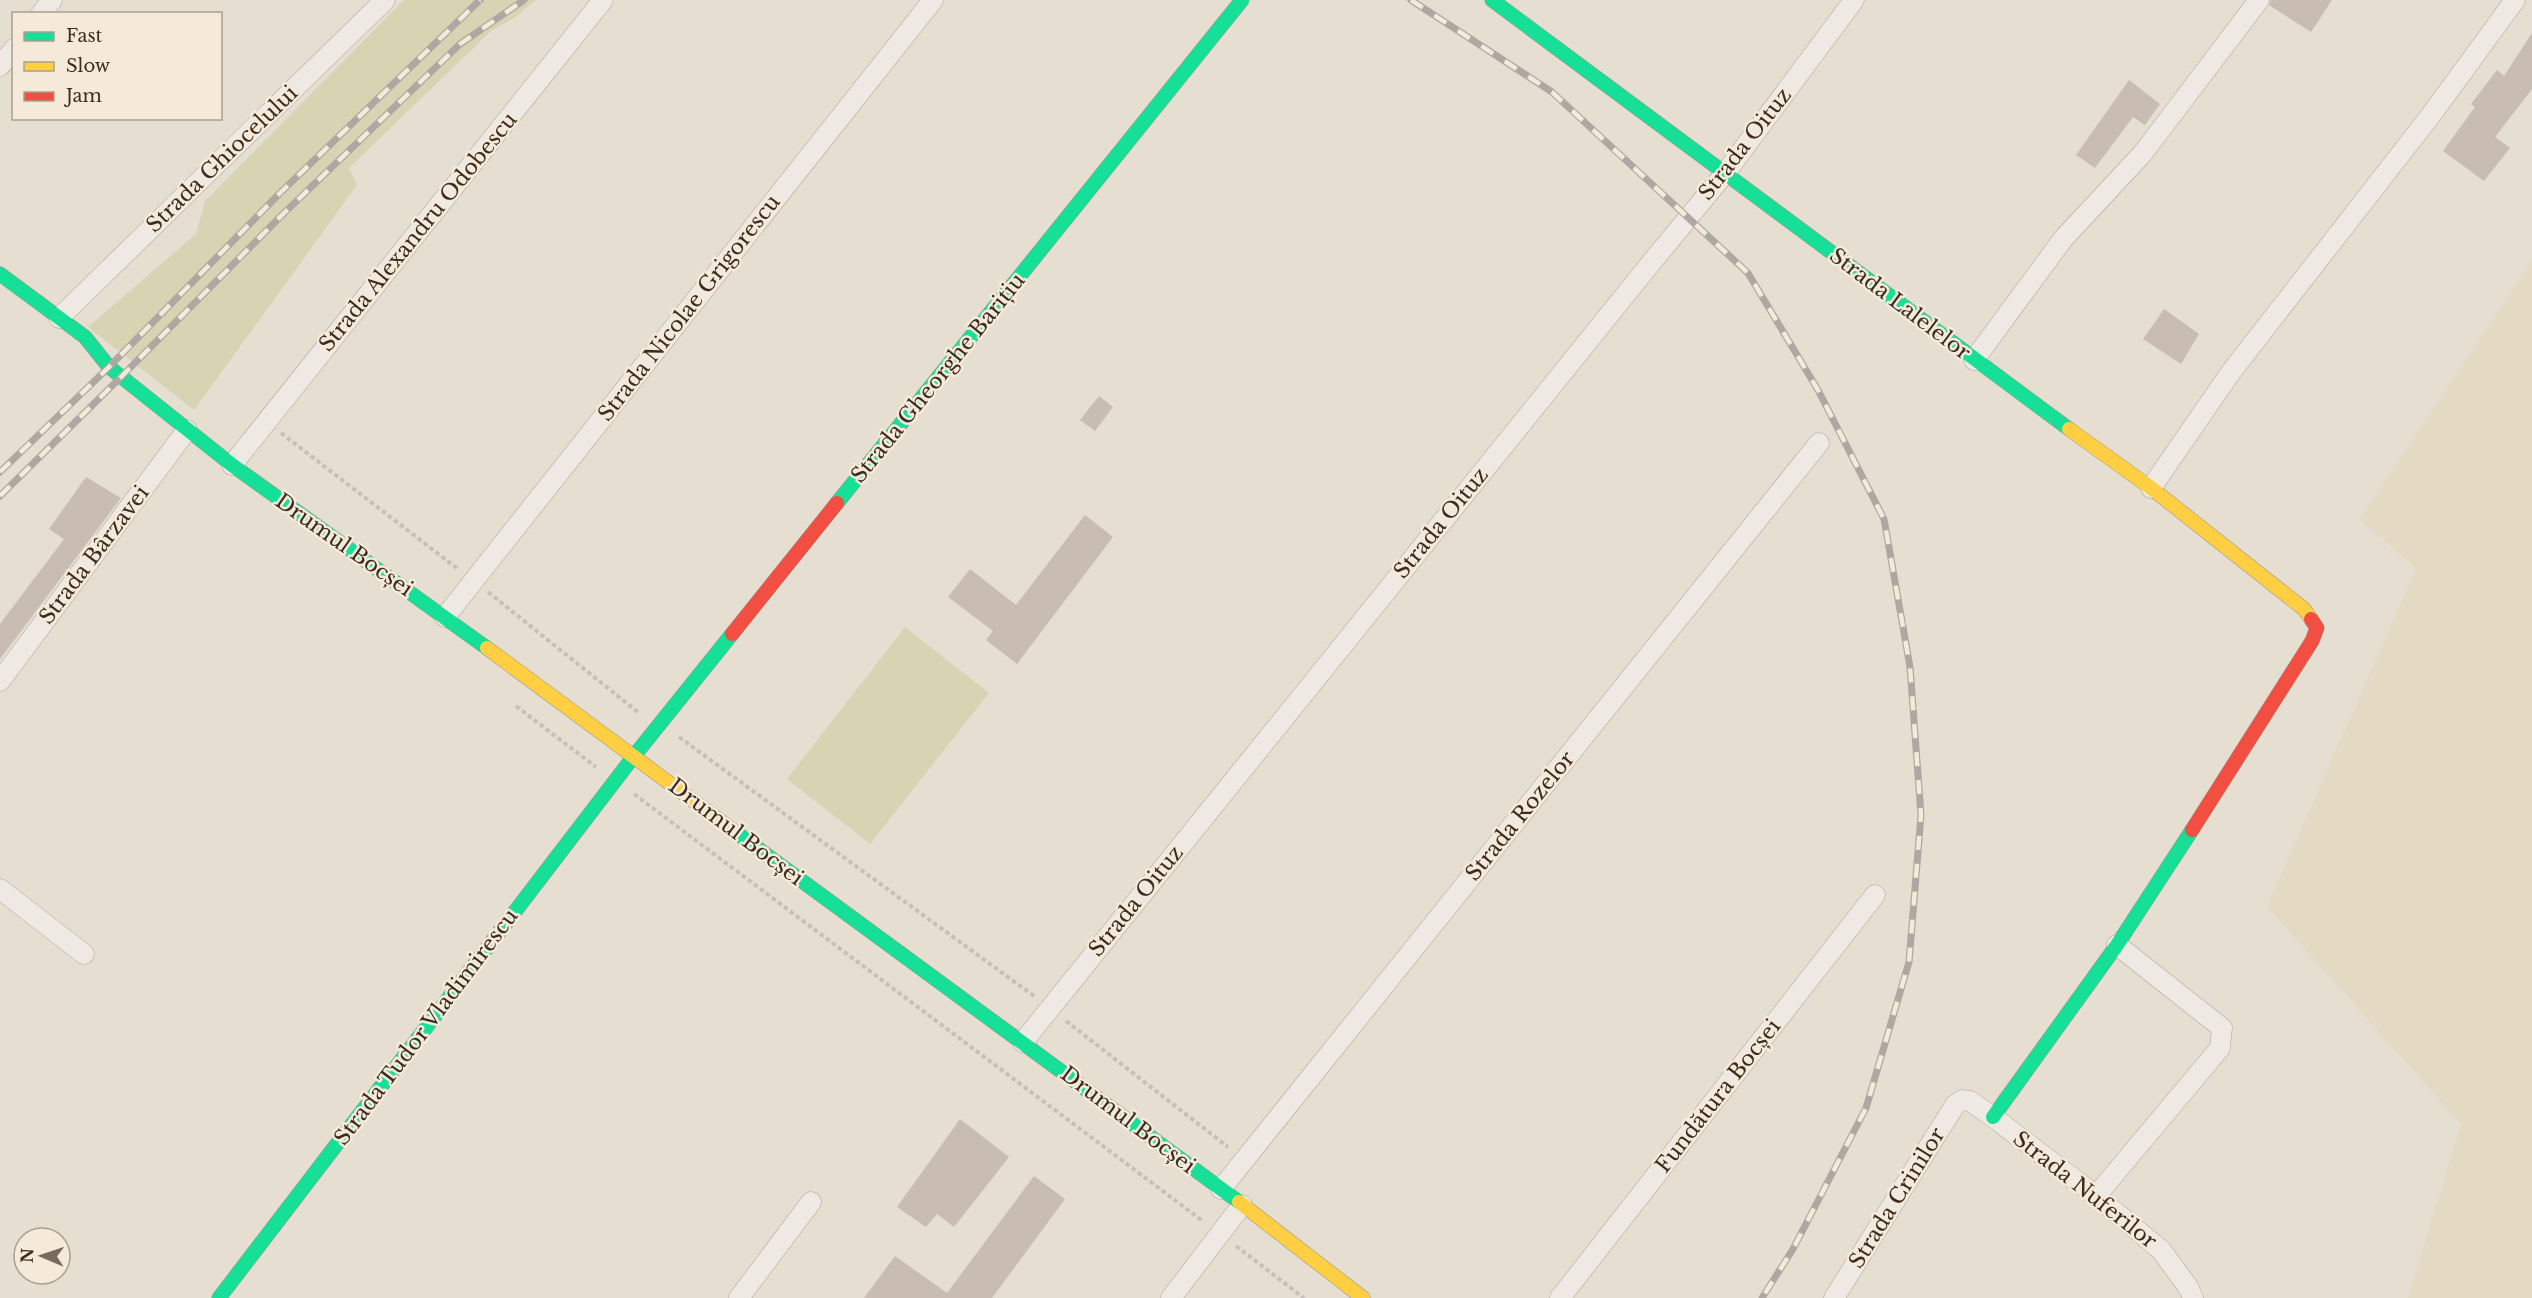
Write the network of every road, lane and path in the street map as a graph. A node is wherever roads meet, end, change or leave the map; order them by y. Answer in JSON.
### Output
{"nodes":[{"id":1,"x":52,"y":0,"type":"edge"},
{"id":2,"x":385,"y":0,"type":"edge"},
{"id":3,"x":603,"y":0,"type":"edge"},
{"id":4,"x":933,"y":0,"type":"edge"},
{"id":5,"x":1242,"y":0,"type":"edge"},
{"id":6,"x":1492,"y":0,"type":"edge"},
{"id":7,"x":1854,"y":0,"type":"edge"},
{"id":8,"x":2259,"y":0,"type":"edge"},
{"id":9,"x":2515,"y":0,"type":"edge"},
{"id":10,"x":43,"y":12,"type":"edge"},
{"id":11,"x":12,"y":51,"type":"edge"},
{"id":12,"x":0,"y":66,"type":"edge"},
{"id":13,"x":1726,"y":172,"type":"junction"},
{"id":14,"x":4,"y":285,"type":"edge"},
{"id":15,"x":59,"y":318,"type":"junction"},
{"id":16,"x":1974,"y":360,"type":"junction"},
{"id":17,"x":265,"y":423,"type":"junction"},
{"id":18,"x":188,"y":430,"type":"junction"},
{"id":19,"x":1819,"y":443,"type":"dead end"},
{"id":20,"x":232,"y":465,"type":"junction"},
{"id":21,"x":2151,"y":488,"type":"junction"},
{"id":22,"x":460,"y":570,"type":"dead end"},
{"id":23,"x":487,"y":591,"type":"dead end"},
{"id":24,"x":446,"y":617,"type":"junction"},
{"id":25,"x":0,"y":681,"type":"edge"},
{"id":26,"x":642,"y":715,"type":"dead end"},
{"id":27,"x":679,"y":737,"type":"dead end"},
{"id":28,"x":634,"y":756,"type":"junction"},
{"id":29,"x":633,"y":794,"type":"dead end"},
{"id":30,"x":0,"y":889,"type":"edge"},
{"id":31,"x":1875,"y":895,"type":"dead end"},
{"id":32,"x":2117,"y":945,"type":"junction"},
{"id":33,"x":84,"y":954,"type":"dead end"},
{"id":34,"x":1050,"y":1008,"type":"junction"},
{"id":35,"x":1023,"y":1042,"type":"junction"},
{"id":36,"x":1962,"y":1100,"type":"joint"},
{"id":37,"x":1993,"y":1117,"type":"junction"},
{"id":38,"x":1245,"y":1160,"type":"junction"},
{"id":39,"x":1221,"y":1189,"type":"junction"},
{"id":40,"x":2096,"y":1196,"type":"junction"},
{"id":41,"x":811,"y":1202,"type":"dead end"},
{"id":42,"x":1178,"y":1203,"type":"dead end"},
{"id":43,"x":1242,"y":1205,"type":"junction"},
{"id":44,"x":1237,"y":1247,"type":"dead end"},
{"id":45,"x":219,"y":1298,"type":"edge"},
{"id":46,"x":739,"y":1298,"type":"edge"},
{"id":47,"x":1171,"y":1298,"type":"edge"},
{"id":48,"x":1304,"y":1298,"type":"edge"},
{"id":49,"x":1364,"y":1298,"type":"edge"},
{"id":50,"x":1560,"y":1298,"type":"edge"},
{"id":51,"x":1834,"y":1298,"type":"edge"},
{"id":52,"x":2193,"y":1298,"type":"edge"}],
"edges":[{"from":1,"to":10,"type":"street"},
{"from":2,"to":15,"type":"street","name":"Strada Ghiocelului"},
{"from":3,"to":17,"type":"street","name":"Strada Alexandru Odobescu"},
{"from":4,"to":24,"type":"street","name":"Strada Nicolae Grigorescu"},
{"from":5,"to":28,"type":"street","name":"Strada Gheorghe Barițiu"},
{"from":6,"to":13,"type":"street","name":"Strada Lalelelor"},
{"from":7,"to":13,"type":"street","name":"Strada Oituz"},
{"from":8,"to":16,"type":"street"},
{"from":9,"to":21,"type":"street"},
{"from":11,"to":12,"type":"street"},
{"from":13,"to":16,"type":"street","name":"Strada Lalelelor"},
{"from":13,"to":34,"type":"street","name":"Strada Oituz"},
{"from":14,"to":15,"type":"street","name":"Drumul Bocșei"},
{"from":15,"to":18,"type":"street","name":"Drumul Bocșei"},
{"from":16,"to":21,"type":"street","name":"Strada Lalelelor"},
{"from":17,"to":20,"type":"street","name":"Strada Alexandru Odobescu"},
{"from":17,"to":22,"type":"path"},
{"from":18,"to":20,"type":"street","name":"Drumul Bocșei"},
{"from":18,"to":25,"type":"street","name":"Strada Bârzavei"},
{"from":19,"to":38,"type":"street","name":"Strada Rozelor"},
{"from":20,"to":24,"type":"street","name":"Drumul Bocșei"},
{"from":21,"to":32,"type":"street","name":"Strada Lalelelor"},
{"from":23,"to":26,"type":"path"},
{"from":24,"to":28,"type":"street","name":"Drumul Bocșei"},
{"from":27,"to":34,"type":"path"},
{"from":28,"to":35,"type":"street","name":"Drumul Bocșei"},
{"from":28,"to":45,"type":"street","name":"Strada Tudor Vladimirescu"},
{"from":29,"to":42,"type":"path"},
{"from":30,"to":33,"type":"street"},
{"from":31,"to":50,"type":"street","name":"Fundătura Bocșei"},
{"from":32,"to":37,"type":"street"},
{"from":32,"to":40,"type":"street"},
{"from":34,"to":35,"type":"street","name":"Strada Oituz"},
{"from":34,"to":38,"type":"path"},
{"from":35,"to":39,"type":"street","name":"Drumul Bocșei"},
{"from":36,"to":37,"type":"street","name":"Strada Nuferilor"},
{"from":36,"to":51,"type":"street","name":"Strada Crinilor"},
{"from":37,"to":40,"type":"street","name":"Strada Nuferilor"},
{"from":38,"to":39,"type":"street","name":"Strada Rozelor"},
{"from":39,"to":43,"type":"street","name":"Drumul Bocșei"},
{"from":40,"to":52,"type":"street","name":"Strada Nuferilor"},
{"from":41,"to":46,"type":"street"},
{"from":43,"to":47,"type":"street"},
{"from":43,"to":49,"type":"street","name":"Drumul Bocșei"},
{"from":44,"to":48,"type":"path"}]}
